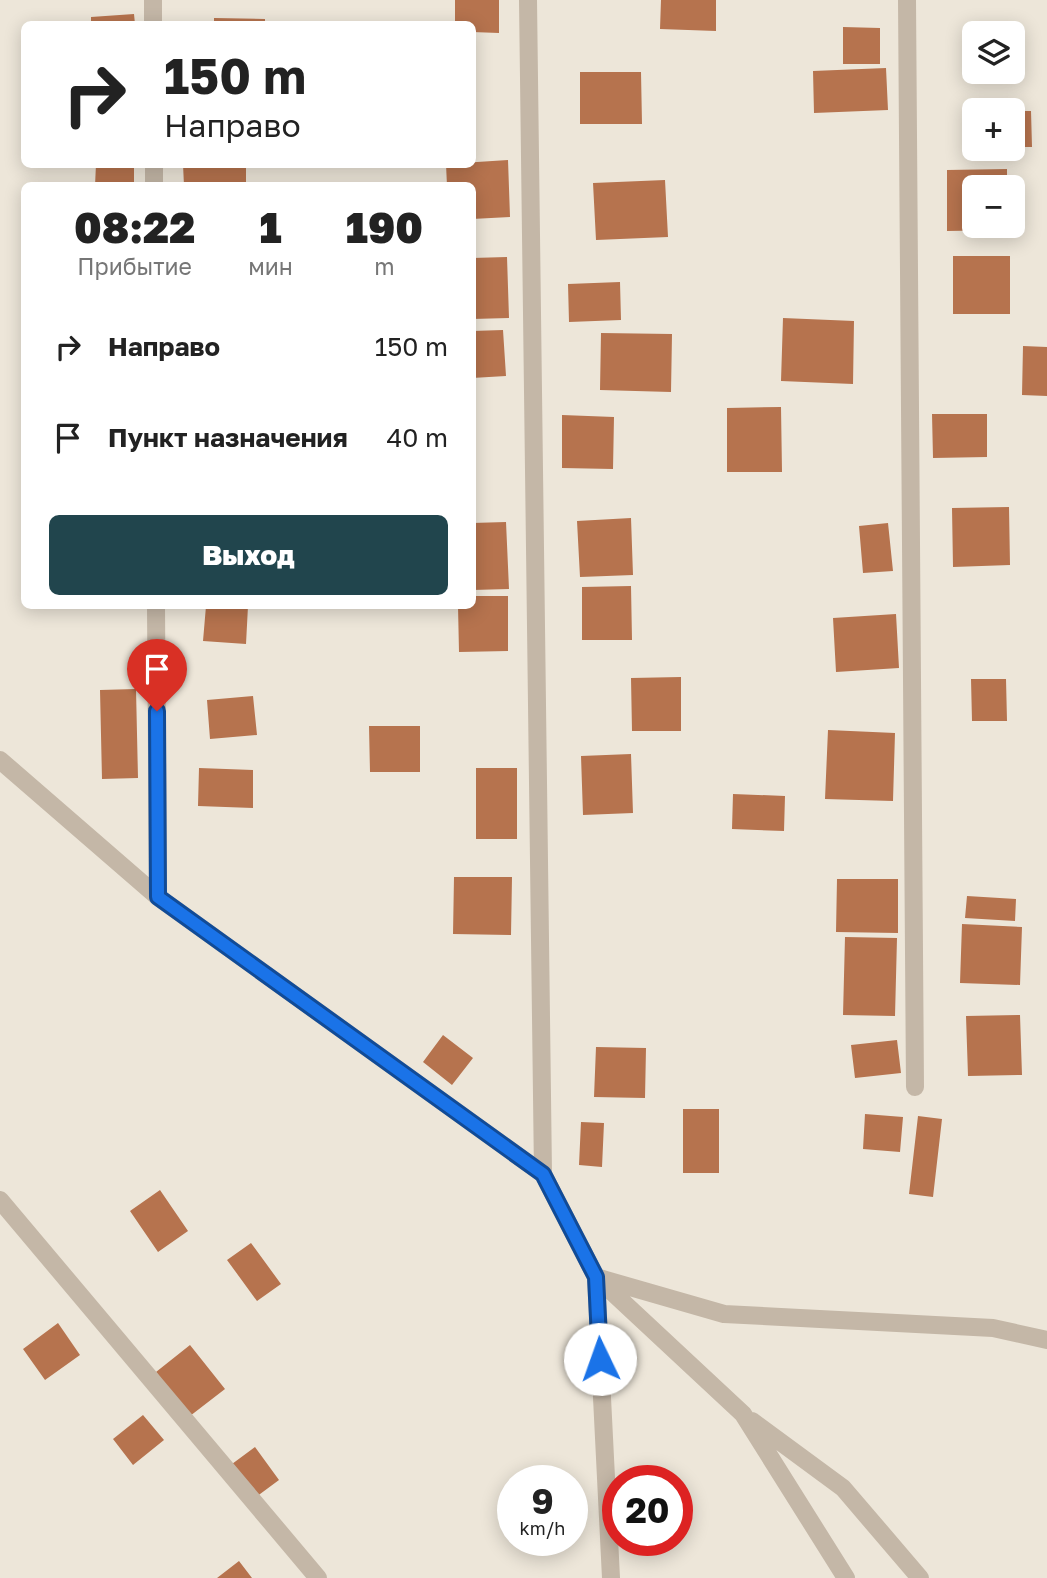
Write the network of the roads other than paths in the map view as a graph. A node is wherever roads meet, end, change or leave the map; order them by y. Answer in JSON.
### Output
{"nodes":[{"id":1,"x":153,"y":0,"type":"edge"},
{"id":2,"x":528,"y":0,"type":"edge"},
{"id":3,"x":907,"y":0,"type":"edge"},
{"id":4,"x":153,"y":21,"type":"edge"},
{"id":5,"x":156,"y":609,"type":"edge"},
{"id":6,"x":0,"y":760,"type":"edge"},
{"id":7,"x":158,"y":897,"type":"junction"},
{"id":8,"x":915,"y":1087,"type":"dead end"},
{"id":9,"x":543,"y":1174,"type":"junction"},
{"id":10,"x":0,"y":1200,"type":"edge"},
{"id":11,"x":596,"y":1277,"type":"junction"},
{"id":12,"x":1047,"y":1340,"type":"edge"},
{"id":13,"x":743,"y":1414,"type":"junction"},
{"id":14,"x":318,"y":1578,"type":"edge"},
{"id":15,"x":611,"y":1578,"type":"edge"},
{"id":16,"x":846,"y":1578,"type":"edge"},
{"id":17,"x":920,"y":1578,"type":"edge"}],
"edges":[{"from":1,"to":4,"type":"street"},
{"from":2,"to":9,"type":"street"},
{"from":3,"to":8,"type":"street"},
{"from":5,"to":7,"type":"street"},
{"from":6,"to":7,"type":"street"},
{"from":7,"to":9,"type":"street"},
{"from":9,"to":11,"type":"street"},
{"from":10,"to":14,"type":"street"},
{"from":11,"to":12,"type":"street"},
{"from":11,"to":13,"type":"street"},
{"from":11,"to":15,"type":"street"},
{"from":13,"to":16,"type":"street"},
{"from":13,"to":17,"type":"street"}]}
